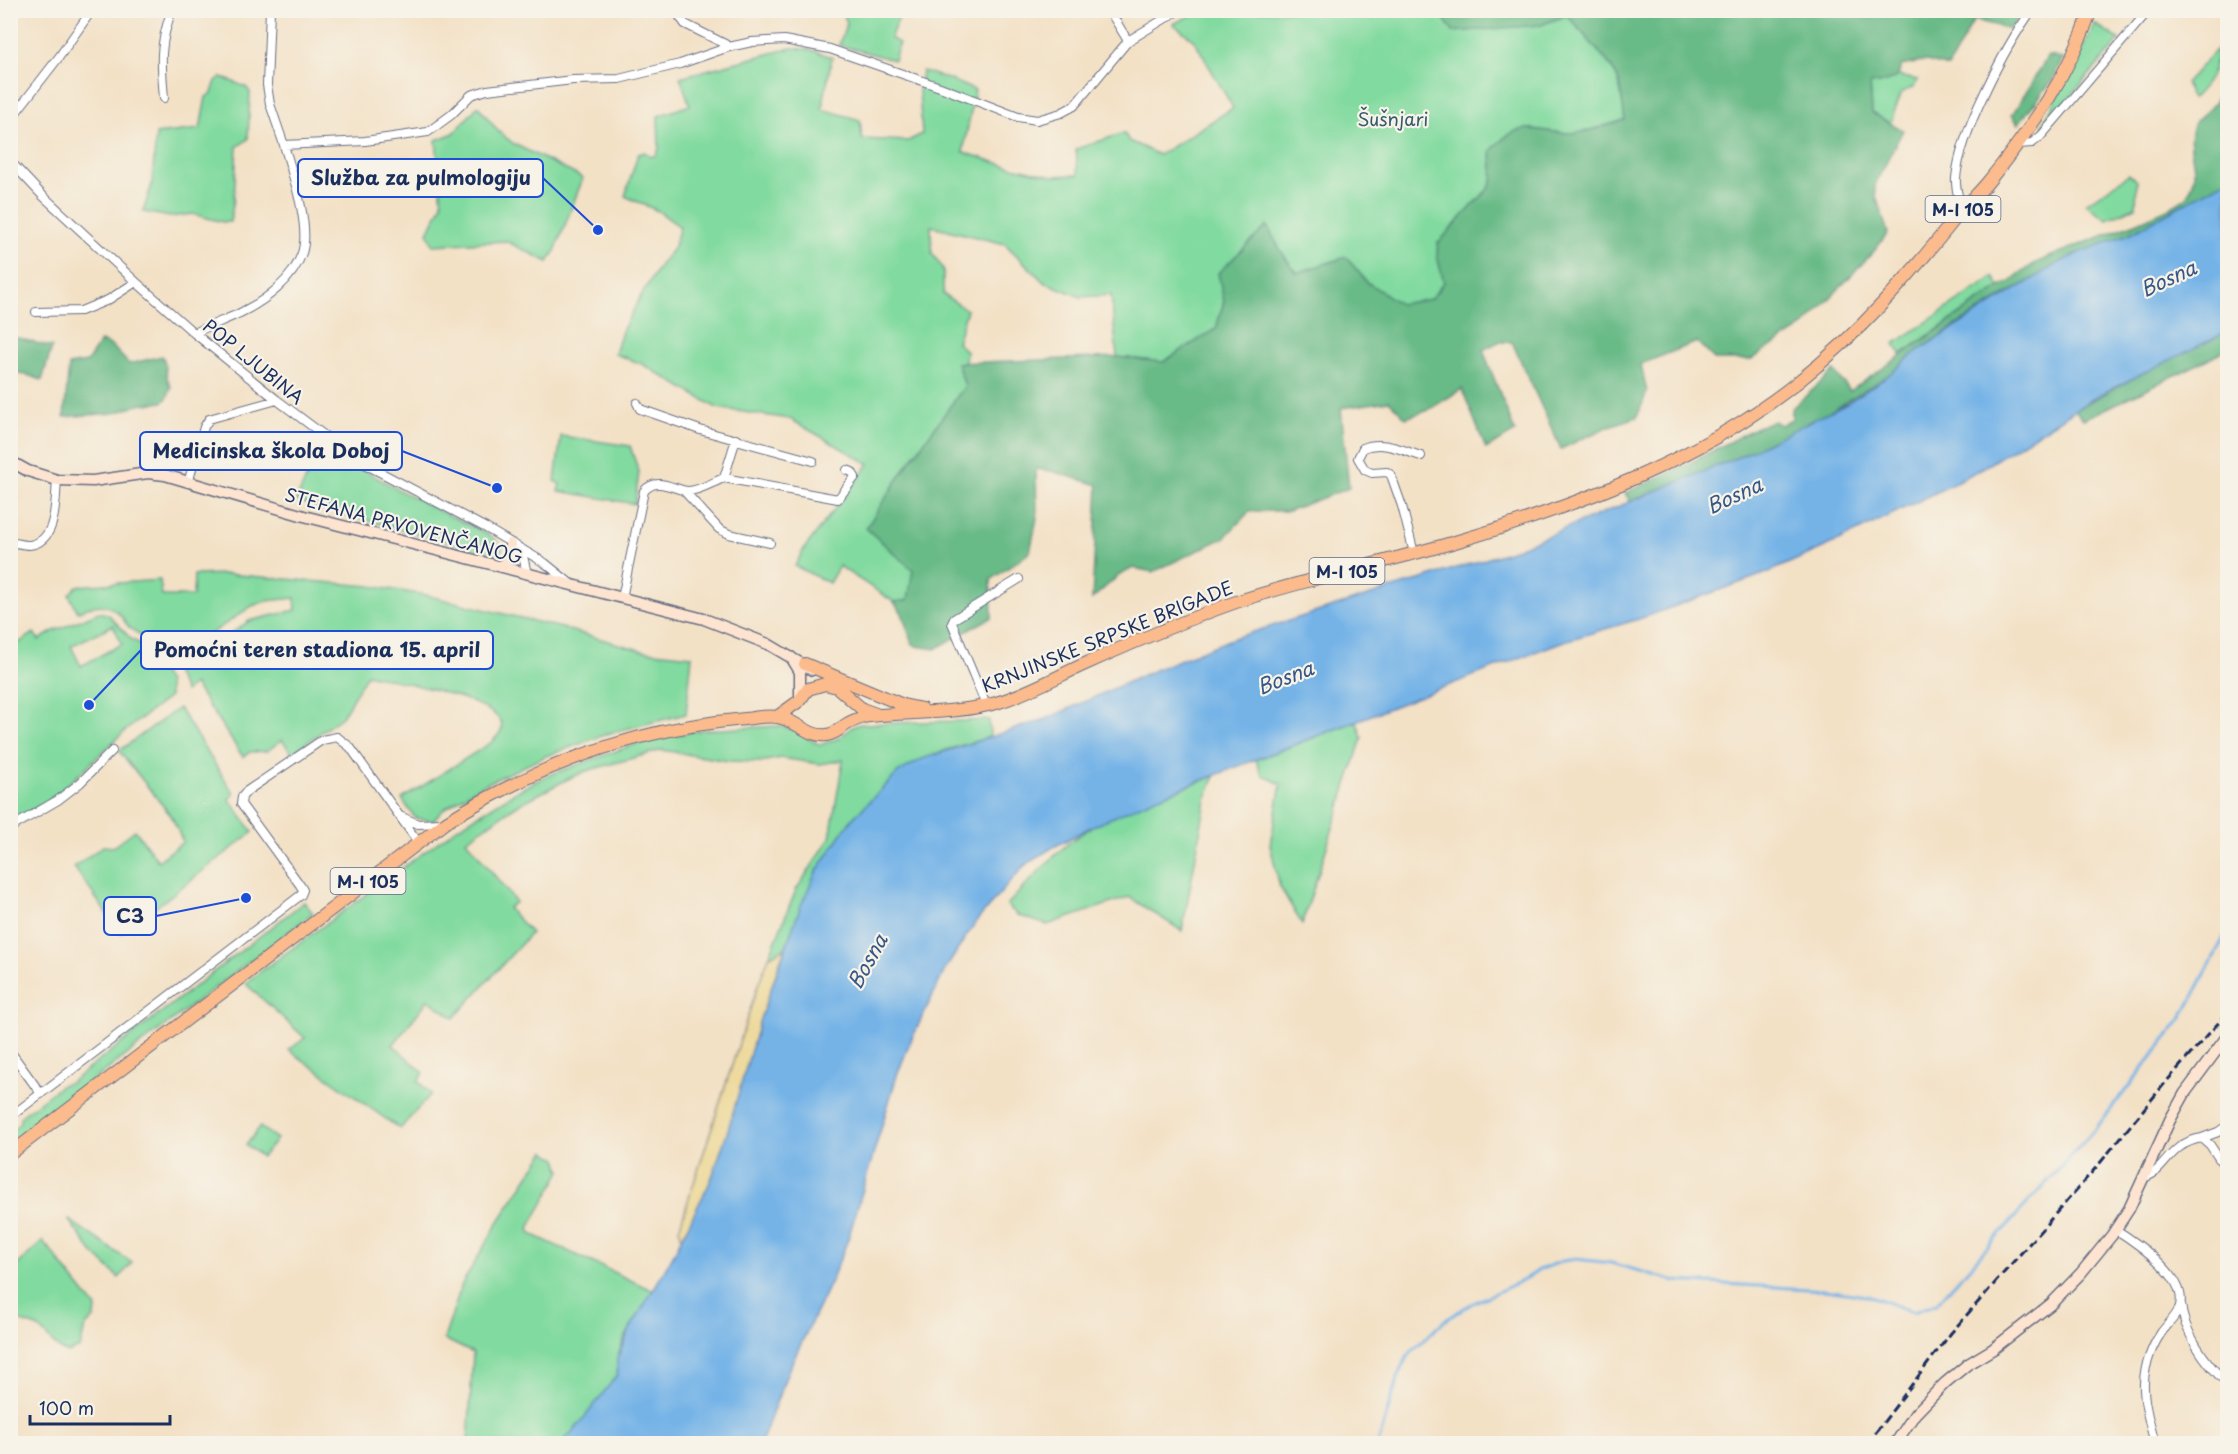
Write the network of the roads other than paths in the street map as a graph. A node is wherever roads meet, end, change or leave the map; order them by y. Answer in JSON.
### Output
{"nodes":[{"id":1,"x":92,"y":10,"type":"edge"},
{"id":2,"x":172,"y":10,"type":"edge"},
{"id":3,"x":270,"y":10,"type":"edge"},
{"id":4,"x":675,"y":10,"type":"edge"},
{"id":5,"x":1109,"y":10,"type":"edge"},
{"id":6,"x":1179,"y":10,"type":"edge"},
{"id":7,"x":2032,"y":10,"type":"edge"},
{"id":8,"x":2091,"y":10,"type":"edge"},
{"id":9,"x":2149,"y":10,"type":"edge"},
{"id":10,"x":1128,"y":41,"type":"junction"},
{"id":11,"x":729,"y":47,"type":"junction"},
{"id":12,"x":164,"y":98,"type":"dead end"},
{"id":13,"x":10,"y":120,"type":"edge"},
{"id":14,"x":2018,"y":144,"type":"junction"},
{"id":15,"x":284,"y":145,"type":"junction"},
{"id":16,"x":12,"y":167,"type":"edge"},
{"id":17,"x":1962,"y":210,"type":"junction"},
{"id":18,"x":136,"y":282,"type":"junction"},
{"id":19,"x":36,"y":312,"type":"dead end"},
{"id":20,"x":194,"y":333,"type":"junction"},
{"id":21,"x":277,"y":400,"type":"junction"},
{"id":22,"x":637,"y":403,"type":"dead end"},
{"id":23,"x":736,"y":439,"type":"junction"},
{"id":24,"x":1421,"y":456,"type":"dead end"},
{"id":25,"x":10,"y":461,"type":"edge"},
{"id":26,"x":813,"y":461,"type":"dead end"},
{"id":27,"x":847,"y":470,"type":"dead end"},
{"id":28,"x":724,"y":478,"type":"junction"},
{"id":29,"x":57,"y":480,"type":"junction"},
{"id":30,"x":188,"y":483,"type":"junction"},
{"id":31,"x":685,"y":492,"type":"junction"},
{"id":32,"x":10,"y":542,"type":"edge"},
{"id":33,"x":770,"y":543,"type":"dead end"},
{"id":34,"x":510,"y":544,"type":"junction"},
{"id":35,"x":1414,"y":553,"type":"junction"},
{"id":36,"x":501,"y":567,"type":"junction"},
{"id":37,"x":527,"y":574,"type":"junction"},
{"id":38,"x":1019,"y":579,"type":"dead end"},
{"id":39,"x":574,"y":586,"type":"junction"},
{"id":40,"x":622,"y":598,"type":"junction"},
{"id":41,"x":786,"y":653,"type":"junction"},
{"id":42,"x":805,"y":664,"type":"junction"},
{"id":43,"x":831,"y":685,"type":"junction"},
{"id":44,"x":846,"y":696,"type":"junction"},
{"id":45,"x":800,"y":700,"type":"junction"},
{"id":46,"x":986,"y":705,"type":"junction"},
{"id":47,"x":931,"y":712,"type":"junction"},
{"id":48,"x":879,"y":715,"type":"junction"},
{"id":49,"x":777,"y":717,"type":"junction"},
{"id":50,"x":845,"y":725,"type":"junction"},
{"id":51,"x":807,"y":730,"type":"junction"},
{"id":52,"x":112,"y":751,"type":"dead end"},
{"id":53,"x":400,"y":816,"type":"junction"},
{"id":54,"x":446,"y":822,"type":"junction"},
{"id":55,"x":10,"y":828,"type":"edge"},
{"id":56,"x":418,"y":842,"type":"junction"},
{"id":57,"x":2228,"y":1035,"type":"edge"},
{"id":58,"x":10,"y":1051,"type":"edge"},
{"id":59,"x":41,"y":1094,"type":"junction"},
{"id":60,"x":10,"y":1117,"type":"edge"},
{"id":61,"x":2228,"y":1125,"type":"edge"},
{"id":62,"x":2202,"y":1138,"type":"junction"},
{"id":63,"x":10,"y":1154,"type":"edge"},
{"id":64,"x":2228,"y":1172,"type":"edge"},
{"id":65,"x":2142,"y":1178,"type":"junction"},
{"id":66,"x":2115,"y":1230,"type":"junction"},
{"id":67,"x":2181,"y":1302,"type":"junction"},
{"id":68,"x":2226,"y":1382,"type":"dead end"},
{"id":69,"x":1895,"y":1443,"type":"edge"},
{"id":70,"x":2159,"y":1443,"type":"edge"}],
"edges":[{"from":1,"to":13,"type":"street"},
{"from":2,"to":12,"type":"street"},
{"from":3,"to":15,"type":"street"},
{"from":4,"to":11,"type":"street"},
{"from":5,"to":10,"type":"street"},
{"from":6,"to":10,"type":"street"},
{"from":7,"to":17,"type":"street"},
{"from":8,"to":14,"type":"main road","name":"KRNJINSKE SRPSKE BRIGADE","number":"M-I 105"},
{"from":9,"to":14,"type":"street"},
{"from":10,"to":11,"type":"street"},
{"from":11,"to":15,"type":"street"},
{"from":14,"to":17,"type":"main road","name":"KRNJINSKE SRPSKE BRIGADE","number":"M-I 105"},
{"from":15,"to":20,"type":"street"},
{"from":16,"to":18,"type":"street","name":"POP LJUBINA"},
{"from":17,"to":35,"type":"main road","name":"KRNJINSKE SRPSKE BRIGADE","number":"M-I 105"},
{"from":18,"to":19,"type":"street"},
{"from":18,"to":20,"type":"street","name":"POP LJUBINA"},
{"from":20,"to":21,"type":"street","name":"POP LJUBINA"},
{"from":21,"to":30,"type":"street"},
{"from":21,"to":34,"type":"street","name":"POP LJUBINA"},
{"from":22,"to":23,"type":"street"},
{"from":23,"to":26,"type":"street"},
{"from":23,"to":28,"type":"street"},
{"from":24,"to":35,"type":"street"},
{"from":25,"to":29,"type":"street","name":"STEFANA PRVOVENČANOG"},
{"from":27,"to":28,"type":"street"},
{"from":28,"to":31,"type":"street"},
{"from":29,"to":30,"type":"street","name":"STEFANA PRVOVENČANOG"},
{"from":29,"to":32,"type":"street"},
{"from":30,"to":36,"type":"street","name":"STEFANA PRVOVENČANOG"},
{"from":31,"to":33,"type":"street"},
{"from":31,"to":40,"type":"street"},
{"from":34,"to":36,"type":"street"},
{"from":34,"to":37,"type":"street"},
{"from":34,"to":39,"type":"street","name":"POP LJUBINA"},
{"from":35,"to":46,"type":"main road","name":"KRNJINSKE SRPSKE BRIGADE","number":"M-I 105"},
{"from":36,"to":37,"type":"street","name":"STEFANA PRVOVENČANOG"},
{"from":37,"to":39,"type":"street","name":"STEFANA PRVOVENČANOG"},
{"from":38,"to":46,"type":"street"},
{"from":39,"to":40,"type":"street","name":"STEFANA PRVOVENČANOG"},
{"from":40,"to":41,"type":"street","name":"STEFANA PRVOVENČANOG"},
{"from":41,"to":42,"type":"street","name":"STEFANA PRVOVENČANOG"},
{"from":41,"to":45,"type":"street"},
{"from":42,"to":43,"type":"street","name":"STEFANA PRVOVENČANOG"},
{"from":42,"to":47,"type":"main road"},
{"from":43,"to":44,"type":"main road"},
{"from":43,"to":45,"type":"main road"},
{"from":44,"to":48,"type":"main road"},
{"from":44,"to":50,"type":"main road"},
{"from":45,"to":49,"type":"main road"},
{"from":45,"to":51,"type":"main road"},
{"from":46,"to":47,"type":"main road","name":"KRNJINSKE SRPSKE BRIGADE","number":"M-I 105"},
{"from":47,"to":48,"type":"main road","name":"KRNJINSKE SRPSKE BRIGADE","number":"M-I 105"},
{"from":48,"to":50,"type":"main road","number":"M-I 105"},
{"from":49,"to":51,"type":"main road","number":"M-I 105"},
{"from":49,"to":54,"type":"main road","number":"M-I 105"},
{"from":50,"to":51,"type":"main road","number":"M-I 105"},
{"from":52,"to":55,"type":"street"},
{"from":53,"to":54,"type":"street"},
{"from":53,"to":56,"type":"street"},
{"from":53,"to":59,"type":"street"},
{"from":54,"to":56,"type":"main road","number":"M-I 105"},
{"from":56,"to":63,"type":"main road","number":"M-I 105"},
{"from":57,"to":65,"type":"street"},
{"from":58,"to":59,"type":"street"},
{"from":59,"to":60,"type":"street"},
{"from":61,"to":62,"type":"street"},
{"from":62,"to":64,"type":"street"},
{"from":62,"to":65,"type":"street"},
{"from":65,"to":66,"type":"street"},
{"from":66,"to":67,"type":"street"},
{"from":66,"to":69,"type":"street"},
{"from":67,"to":68,"type":"street"},
{"from":67,"to":70,"type":"street"}]}
